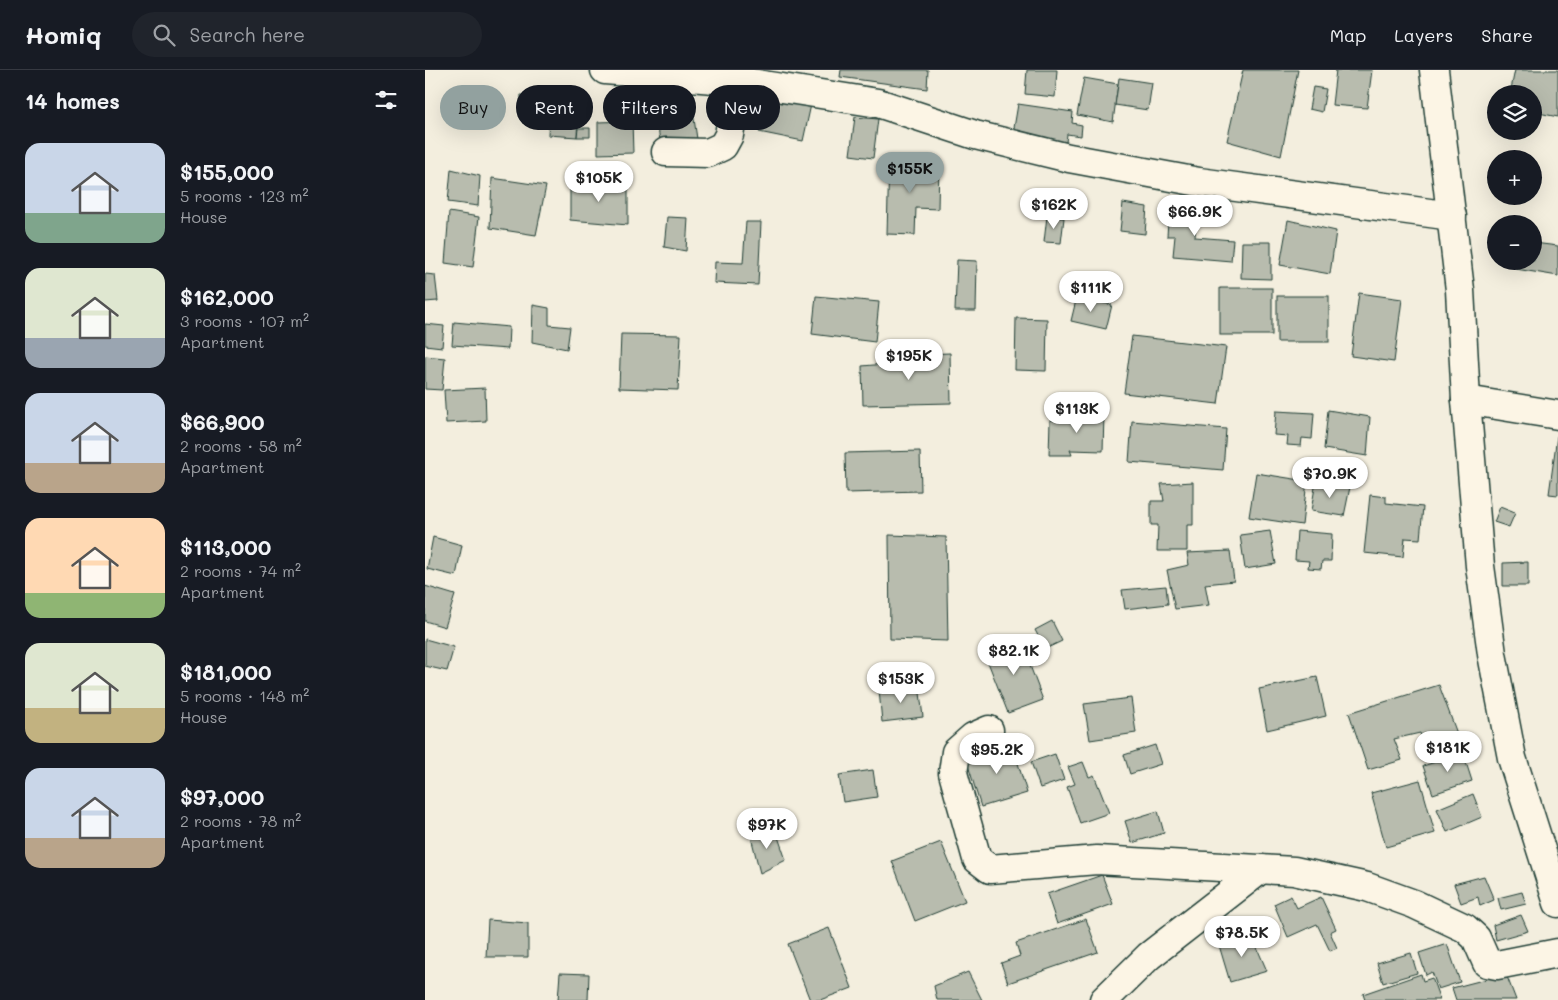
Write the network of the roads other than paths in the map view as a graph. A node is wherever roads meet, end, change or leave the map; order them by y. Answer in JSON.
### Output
{"nodes":[{"id":1,"x":605,"y":70,"type":"edge"},
{"id":2,"x":1434,"y":70,"type":"edge"},
{"id":3,"x":739,"y":76,"type":"edge"},
{"id":4,"x":666,"y":152,"type":"dead end"},
{"id":5,"x":1452,"y":216,"type":"junction"},
{"id":6,"x":1466,"y":400,"type":"junction"},
{"id":7,"x":1558,"y":415,"type":"edge"},
{"id":8,"x":989,"y":730,"type":"dead end"},
{"id":9,"x":1261,"y":869,"type":"junction"},
{"id":10,"x":1558,"y":903,"type":"edge"},
{"id":11,"x":1558,"y":953,"type":"edge"},
{"id":12,"x":1104,"y":1000,"type":"edge"}],
"edges":[{"from":1,"to":3,"type":"street"},
{"from":2,"to":5,"type":"street"},
{"from":3,"to":4,"type":"street"},
{"from":3,"to":5,"type":"street"},
{"from":5,"to":6,"type":"street"},
{"from":6,"to":7,"type":"street"},
{"from":6,"to":10,"type":"street"},
{"from":8,"to":9,"type":"street"},
{"from":9,"to":11,"type":"street"},
{"from":9,"to":12,"type":"street"}]}
